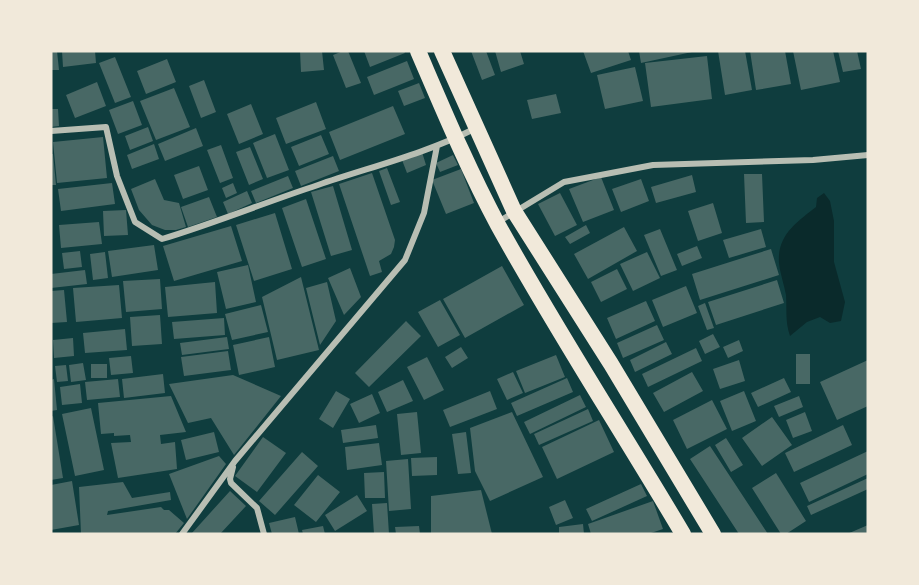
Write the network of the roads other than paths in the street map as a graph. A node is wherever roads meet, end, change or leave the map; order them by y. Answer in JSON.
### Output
{"nodes":[{"id":1,"x":418,"y":51,"type":"edge"},
{"id":2,"x":442,"y":51,"type":"edge"},
{"id":3,"x":476,"y":128,"type":"junction"},
{"id":4,"x":51,"y":131,"type":"edge"},
{"id":5,"x":457,"y":138,"type":"junction"},
{"id":6,"x":437,"y":146,"type":"junction"},
{"id":7,"x":868,"y":155,"type":"edge"},
{"id":8,"x":514,"y":211,"type":"junction"},
{"id":9,"x":497,"y":223,"type":"junction"},
{"id":10,"x":235,"y":461,"type":"junction"},
{"id":11,"x":182,"y":534,"type":"edge"},
{"id":12,"x":264,"y":534,"type":"edge"},
{"id":13,"x":683,"y":534,"type":"edge"},
{"id":14,"x":713,"y":534,"type":"edge"}],
"edges":[{"from":1,"to":5,"type":"highway"},
{"from":2,"to":3,"type":"highway"},
{"from":3,"to":5,"type":"street"},
{"from":3,"to":8,"type":"highway"},
{"from":4,"to":6,"type":"street"},
{"from":5,"to":6,"type":"street"},
{"from":5,"to":9,"type":"highway"},
{"from":6,"to":10,"type":"street"},
{"from":7,"to":8,"type":"street"},
{"from":8,"to":9,"type":"street"},
{"from":8,"to":14,"type":"highway"},
{"from":9,"to":13,"type":"highway"},
{"from":10,"to":11,"type":"street"},
{"from":10,"to":12,"type":"street"}]}
